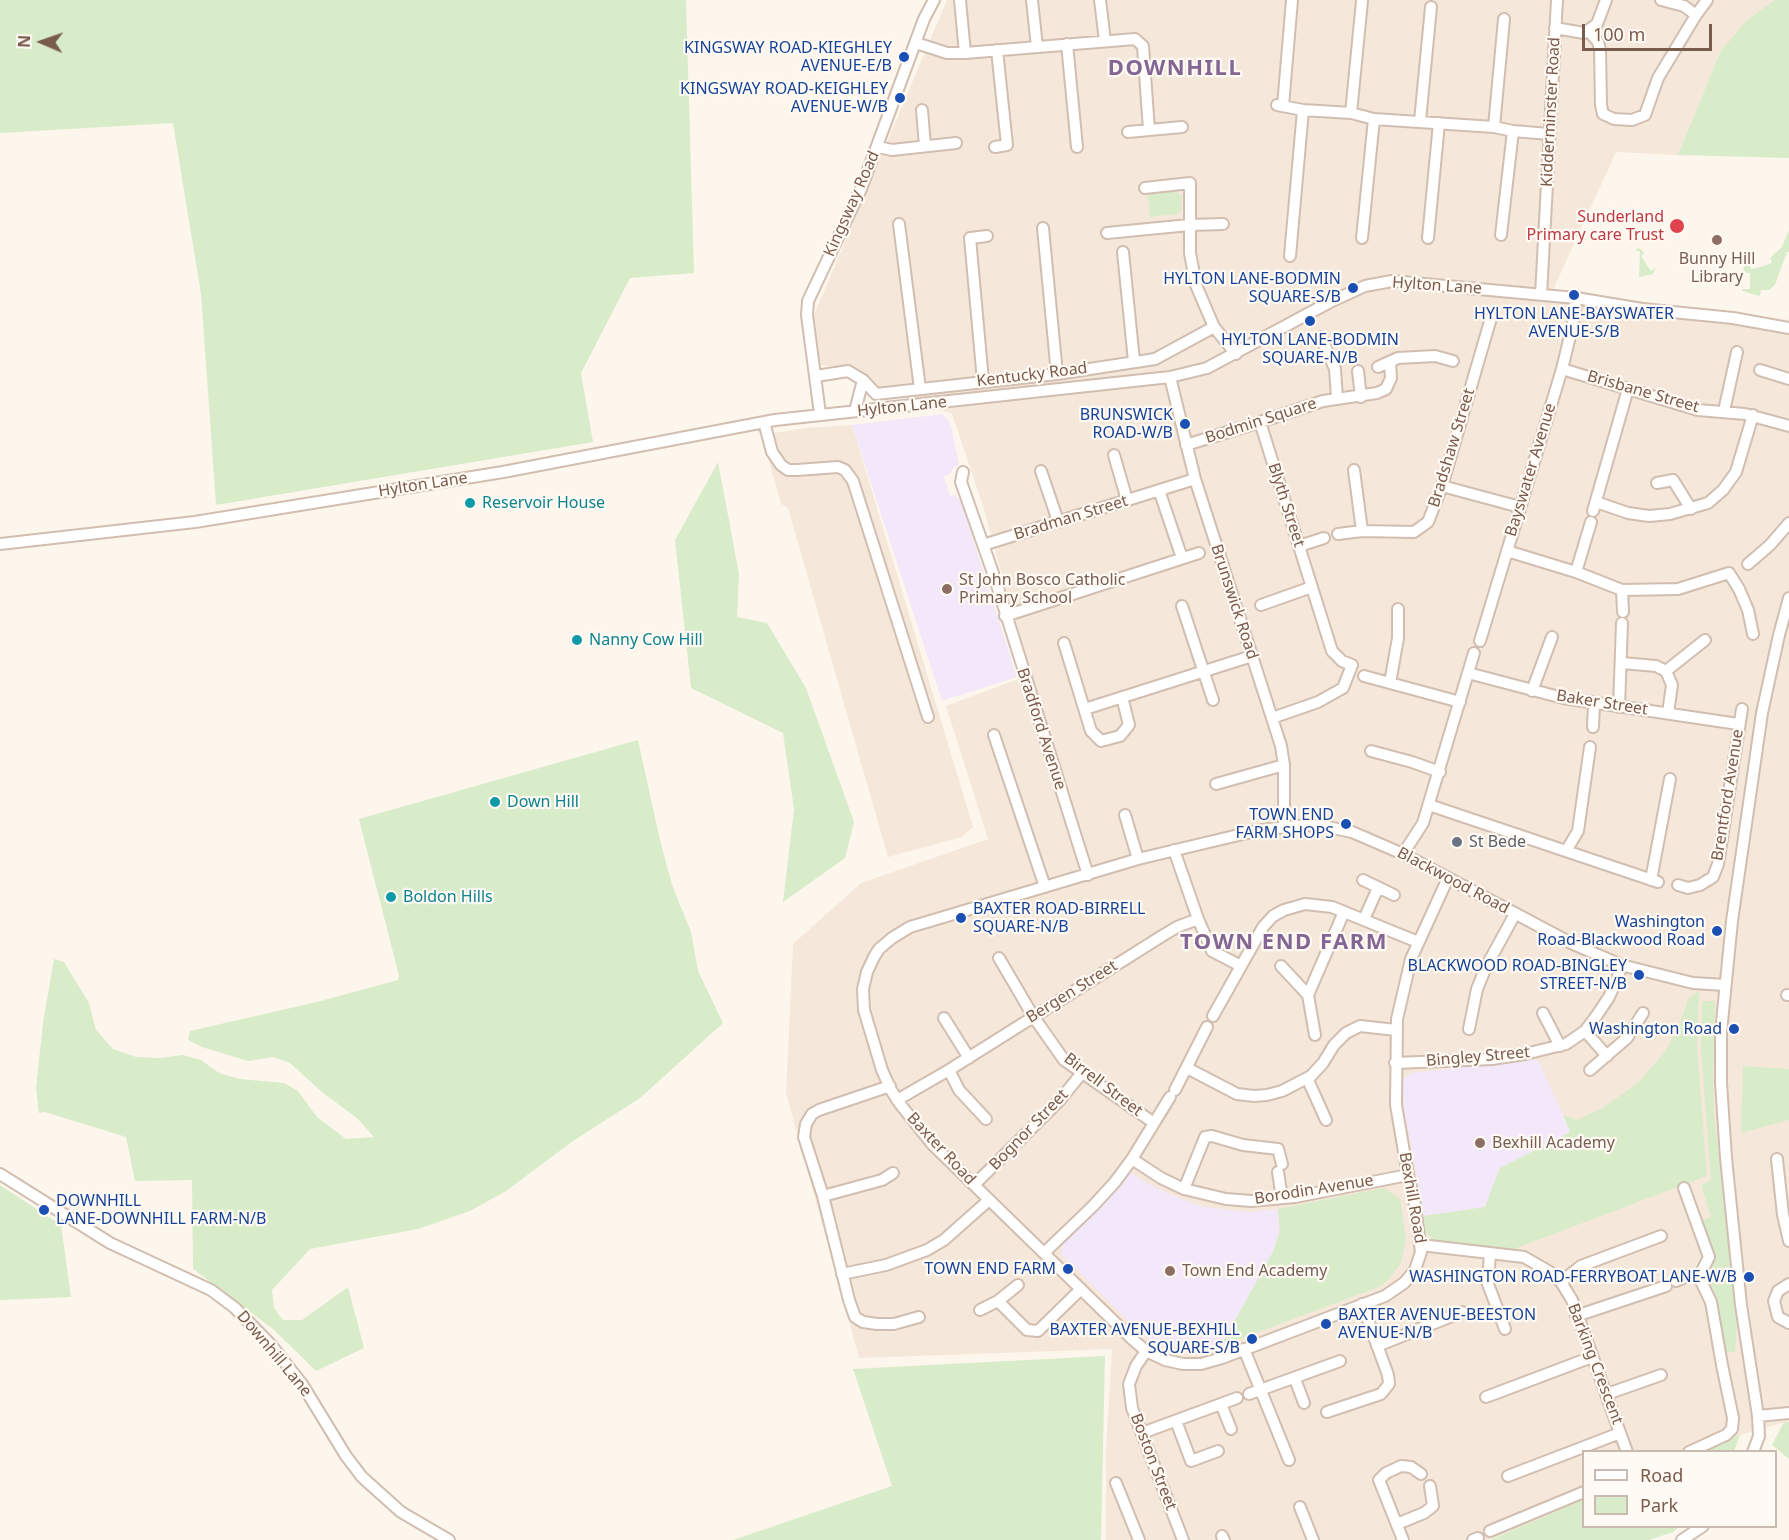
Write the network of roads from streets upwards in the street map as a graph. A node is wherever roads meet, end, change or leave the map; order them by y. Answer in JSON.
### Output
{"nodes":[{"id":1,"x":934,"y":0,"type":"edge"},
{"id":2,"x":960,"y":0,"type":"edge"},
{"id":3,"x":1032,"y":0,"type":"edge"},
{"id":4,"x":1100,"y":0,"type":"edge"},
{"id":5,"x":1292,"y":0,"type":"edge"},
{"id":6,"x":1557,"y":0,"type":"edge"},
{"id":7,"x":1606,"y":0,"type":"edge"},
{"id":8,"x":1661,"y":0,"type":"edge"},
{"id":9,"x":1707,"y":0,"type":"edge"},
{"id":10,"x":1362,"y":1,"type":"edge"},
{"id":11,"x":1431,"y":7,"type":"dead end"},
{"id":12,"x":1696,"y":15,"type":"junction"},
{"id":13,"x":1504,"y":19,"type":"dead end"},
{"id":14,"x":1555,"y":28,"type":"junction"},
{"id":15,"x":1588,"y":30,"type":"junction"},
{"id":16,"x":1105,"y":41,"type":"junction"},
{"id":17,"x":916,"y":43,"type":"junction"},
{"id":18,"x":1067,"y":44,"type":"junction"},
{"id":19,"x":1037,"y":46,"type":"junction"},
{"id":20,"x":997,"y":50,"type":"junction"},
{"id":21,"x":965,"y":53,"type":"junction"},
{"id":22,"x":922,"y":110,"type":"dead end"},
{"id":23,"x":1303,"y":110,"type":"junction"},
{"id":24,"x":1351,"y":113,"type":"junction"},
{"id":25,"x":1374,"y":119,"type":"junction"},
{"id":26,"x":1420,"y":121,"type":"junction"},
{"id":27,"x":1439,"y":123,"type":"junction"},
{"id":28,"x":1182,"y":127,"type":"dead end"},
{"id":29,"x":1494,"y":127,"type":"junction"},
{"id":30,"x":1149,"y":130,"type":"junction"},
{"id":31,"x":1513,"y":131,"type":"junction"},
{"id":32,"x":1128,"y":132,"type":"dead end"},
{"id":33,"x":1549,"y":134,"type":"junction"},
{"id":34,"x":956,"y":143,"type":"dead end"},
{"id":35,"x":925,"y":146,"type":"junction"},
{"id":36,"x":878,"y":147,"type":"junction"},
{"id":37,"x":995,"y":147,"type":"dead end"},
{"id":38,"x":1077,"y":147,"type":"dead end"},
{"id":39,"x":1145,"y":188,"type":"dead end"},
{"id":40,"x":899,"y":224,"type":"dead end"},
{"id":41,"x":1223,"y":224,"type":"dead end"},
{"id":42,"x":1189,"y":225,"type":"junction"},
{"id":43,"x":1042,"y":228,"type":"dead end"},
{"id":44,"x":1107,"y":233,"type":"dead end"},
{"id":45,"x":1501,"y":235,"type":"dead end"},
{"id":46,"x":987,"y":236,"type":"dead end"},
{"id":47,"x":1362,"y":238,"type":"dead end"},
{"id":48,"x":1428,"y":238,"type":"dead end"},
{"id":49,"x":1123,"y":252,"type":"dead end"},
{"id":50,"x":1290,"y":256,"type":"dead end"},
{"id":51,"x":1541,"y":295,"type":"junction"},
{"id":52,"x":1576,"y":298,"type":"junction"},
{"id":53,"x":1491,"y":318,"type":"dead end"},
{"id":54,"x":1214,"y":327,"type":"junction"},
{"id":55,"x":1789,"y":328,"type":"edge"},
{"id":56,"x":1321,"y":337,"type":"dead end"},
{"id":57,"x":1737,"y":352,"type":"dead end"},
{"id":58,"x":1236,"y":354,"type":"junction"},
{"id":59,"x":1134,"y":361,"type":"junction"},
{"id":60,"x":1453,"y":361,"type":"dead end"},
{"id":61,"x":1390,"y":363,"type":"junction"},
{"id":62,"x":1378,"y":367,"type":"dead end"},
{"id":63,"x":1562,"y":369,"type":"junction"},
{"id":64,"x":1760,"y":370,"type":"dead end"},
{"id":65,"x":1358,"y":371,"type":"dead end"},
{"id":66,"x":1057,"y":374,"type":"junction"},
{"id":67,"x":816,"y":376,"type":"junction"},
{"id":68,"x":1170,"y":377,"type":"junction"},
{"id":69,"x":1789,"y":379,"type":"edge"},
{"id":70,"x":863,"y":380,"type":"junction"},
{"id":71,"x":983,"y":381,"type":"junction"},
{"id":72,"x":920,"y":389,"type":"junction"},
{"id":73,"x":1628,"y":389,"type":"junction"},
{"id":74,"x":1361,"y":397,"type":"junction"},
{"id":75,"x":1337,"y":398,"type":"junction"},
{"id":76,"x":855,"y":411,"type":"junction"},
{"id":77,"x":1724,"y":411,"type":"junction"},
{"id":78,"x":820,"y":414,"type":"junction"},
{"id":79,"x":1753,"y":415,"type":"junction"},
{"id":80,"x":764,"y":422,"type":"junction"},
{"id":81,"x":1260,"y":422,"type":"junction"},
{"id":82,"x":1789,"y":426,"type":"edge"},
{"id":83,"x":1186,"y":445,"type":"junction"},
{"id":84,"x":1114,"y":455,"type":"dead end"},
{"id":85,"x":1354,"y":470,"type":"dead end"},
{"id":86,"x":1041,"y":471,"type":"dead end"},
{"id":87,"x":963,"y":472,"type":"dead end"},
{"id":88,"x":1195,"y":479,"type":"junction"},
{"id":89,"x":1657,"y":483,"type":"dead end"},
{"id":90,"x":1442,"y":486,"type":"junction"},
{"id":91,"x":1159,"y":490,"type":"junction"},
{"id":92,"x":1127,"y":500,"type":"junction"},
{"id":93,"x":1520,"y":507,"type":"junction"},
{"id":94,"x":1691,"y":509,"type":"junction"},
{"id":95,"x":1594,"y":512,"type":"junction"},
{"id":96,"x":1058,"y":521,"type":"junction"},
{"id":97,"x":1789,"y":523,"type":"edge"},
{"id":98,"x":1362,"y":531,"type":"junction"},
{"id":99,"x":1338,"y":534,"type":"dead end"},
{"id":100,"x":1324,"y":538,"type":"dead end"},
{"id":101,"x":0,"y":544,"type":"edge"},
{"id":102,"x":983,"y":545,"type":"junction"},
{"id":103,"x":1299,"y":546,"type":"junction"},
{"id":104,"x":1507,"y":551,"type":"junction"},
{"id":105,"x":1199,"y":553,"type":"dead end"},
{"id":106,"x":1182,"y":558,"type":"junction"},
{"id":107,"x":1748,"y":564,"type":"dead end"},
{"id":108,"x":1576,"y":572,"type":"junction"},
{"id":109,"x":1312,"y":587,"type":"junction"},
{"id":110,"x":1622,"y":590,"type":"junction"},
{"id":111,"x":1789,"y":598,"type":"edge"},
{"id":112,"x":1261,"y":605,"type":"dead end"},
{"id":113,"x":1182,"y":606,"type":"dead end"},
{"id":114,"x":1398,"y":609,"type":"dead end"},
{"id":115,"x":1005,"y":616,"type":"junction"},
{"id":116,"x":1753,"y":634,"type":"dead end"},
{"id":117,"x":1552,"y":637,"type":"dead end"},
{"id":118,"x":1705,"y":640,"type":"dead end"},
{"id":119,"x":1480,"y":641,"type":"dead end"},
{"id":120,"x":1064,"y":643,"type":"dead end"},
{"id":121,"x":1474,"y":653,"type":"dead end"},
{"id":122,"x":1252,"y":656,"type":"junction"},
{"id":123,"x":1622,"y":663,"type":"junction"},
{"id":124,"x":1204,"y":671,"type":"junction"},
{"id":125,"x":1666,"y":671,"type":"junction"},
{"id":126,"x":1468,"y":673,"type":"junction"},
{"id":127,"x":1364,"y":676,"type":"dead end"},
{"id":128,"x":1390,"y":683,"type":"junction"},
{"id":129,"x":1532,"y":691,"type":"junction"},
{"id":130,"x":1122,"y":697,"type":"junction"},
{"id":131,"x":1213,"y":700,"type":"dead end"},
{"id":132,"x":1460,"y":702,"type":"junction"},
{"id":133,"x":1594,"y":704,"type":"junction"},
{"id":134,"x":1619,"y":707,"type":"junction"},
{"id":135,"x":1085,"y":709,"type":"junction"},
{"id":136,"x":1742,"y":709,"type":"dead end"},
{"id":137,"x":1668,"y":713,"type":"junction"},
{"id":138,"x":928,"y":717,"type":"dead end"},
{"id":139,"x":1272,"y":718,"type":"junction"},
{"id":140,"x":1738,"y":724,"type":"junction"},
{"id":141,"x":1593,"y":727,"type":"dead end"},
{"id":142,"x":994,"y":735,"type":"dead end"},
{"id":143,"x":1590,"y":747,"type":"dead end"},
{"id":144,"x":1371,"y":752,"type":"dead end"},
{"id":145,"x":1284,"y":765,"type":"junction"},
{"id":146,"x":1440,"y":772,"type":"junction"},
{"id":147,"x":1670,"y":779,"type":"dead end"},
{"id":148,"x":1216,"y":784,"type":"dead end"},
{"id":149,"x":1429,"y":805,"type":"junction"},
{"id":150,"x":1125,"y":814,"type":"dead end"},
{"id":151,"x":1284,"y":828,"type":"junction"},
{"id":152,"x":1174,"y":850,"type":"junction"},
{"id":153,"x":1566,"y":851,"type":"junction"},
{"id":154,"x":1403,"y":855,"type":"junction"},
{"id":155,"x":1138,"y":859,"type":"junction"},
{"id":156,"x":1088,"y":875,"type":"junction"},
{"id":157,"x":1448,"y":878,"type":"junction"},
{"id":158,"x":1363,"y":880,"type":"dead end"},
{"id":159,"x":1678,"y":885,"type":"dead end"},
{"id":160,"x":1044,"y":887,"type":"junction"},
{"id":161,"x":1378,"y":888,"type":"junction"},
{"id":162,"x":1394,"y":895,"type":"dead end"},
{"id":163,"x":1344,"y":912,"type":"junction"},
{"id":164,"x":1515,"y":914,"type":"junction"},
{"id":165,"x":1198,"y":919,"type":"junction"},
{"id":166,"x":1364,"y":919,"type":"junction"},
{"id":167,"x":1418,"y":942,"type":"junction"},
{"id":168,"x":999,"y":958,"type":"dead end"},
{"id":169,"x":1621,"y":965,"type":"junction"},
{"id":170,"x":1241,"y":966,"type":"junction"},
{"id":171,"x":1281,"y":966,"type":"dead end"},
{"id":172,"x":1725,"y":985,"type":"junction"},
{"id":173,"x":1308,"y":995,"type":"junction"},
{"id":174,"x":1543,"y":1013,"type":"dead end"},
{"id":175,"x":1643,"y":1013,"type":"dead end"},
{"id":176,"x":1033,"y":1016,"type":"junction"},
{"id":177,"x":1213,"y":1016,"type":"dead end"},
{"id":178,"x":944,"y":1018,"type":"dead end"},
{"id":179,"x":1207,"y":1027,"type":"dead end"},
{"id":180,"x":1396,"y":1029,"type":"junction"},
{"id":181,"x":1469,"y":1029,"type":"dead end"},
{"id":182,"x":1585,"y":1031,"type":"junction"},
{"id":183,"x":1315,"y":1035,"type":"dead end"},
{"id":184,"x":1560,"y":1046,"type":"junction"},
{"id":185,"x":1607,"y":1056,"type":"junction"},
{"id":186,"x":969,"y":1058,"type":"junction"},
{"id":187,"x":1395,"y":1063,"type":"junction"},
{"id":188,"x":1187,"y":1068,"type":"junction"},
{"id":189,"x":949,"y":1070,"type":"junction"},
{"id":190,"x":1590,"y":1070,"type":"dead end"},
{"id":191,"x":1082,"y":1073,"type":"junction"},
{"id":192,"x":1307,"y":1078,"type":"junction"},
{"id":193,"x":890,"y":1086,"type":"junction"},
{"id":194,"x":897,"y":1100,"type":"junction"},
{"id":195,"x":986,"y":1119,"type":"dead end"},
{"id":196,"x":1326,"y":1120,"type":"dead end"},
{"id":197,"x":1154,"y":1123,"type":"junction"},
{"id":198,"x":1132,"y":1159,"type":"junction"},
{"id":199,"x":1777,"y":1159,"type":"dead end"},
{"id":200,"x":893,"y":1173,"type":"dead end"},
{"id":201,"x":0,"y":1174,"type":"edge"},
{"id":202,"x":1408,"y":1175,"type":"junction"},
{"id":203,"x":974,"y":1185,"type":"junction"},
{"id":204,"x":1684,"y":1188,"type":"dead end"},
{"id":205,"x":1184,"y":1189,"type":"junction"},
{"id":206,"x":823,"y":1196,"type":"junction"},
{"id":207,"x":1282,"y":1198,"type":"junction"},
{"id":208,"x":989,"y":1200,"type":"junction"},
{"id":209,"x":1661,"y":1236,"type":"dead end"},
{"id":210,"x":1789,"y":1241,"type":"edge"},
{"id":211,"x":1421,"y":1245,"type":"junction"},
{"id":212,"x":1044,"y":1253,"type":"junction"},
{"id":213,"x":1490,"y":1253,"type":"junction"},
{"id":214,"x":843,"y":1274,"type":"junction"},
{"id":215,"x":1699,"y":1277,"type":"junction"},
{"id":216,"x":1561,"y":1282,"type":"junction"},
{"id":217,"x":1789,"y":1284,"type":"edge"},
{"id":218,"x":1018,"y":1285,"type":"dead end"},
{"id":219,"x":1081,"y":1289,"type":"junction"},
{"id":220,"x":998,"y":1301,"type":"junction"},
{"id":221,"x":1362,"y":1304,"type":"junction"},
{"id":222,"x":980,"y":1310,"type":"dead end"},
{"id":223,"x":1462,"y":1312,"type":"dead end"},
{"id":224,"x":1576,"y":1316,"type":"junction"},
{"id":225,"x":919,"y":1317,"type":"dead end"},
{"id":226,"x":1789,"y":1323,"type":"edge"},
{"id":227,"x":1505,"y":1329,"type":"dead end"},
{"id":228,"x":1377,"y":1346,"type":"junction"},
{"id":229,"x":1244,"y":1349,"type":"junction"},
{"id":230,"x":1146,"y":1351,"type":"junction"},
{"id":231,"x":1592,"y":1357,"type":"junction"},
{"id":232,"x":1340,"y":1361,"type":"dead end"},
{"id":233,"x":1661,"y":1375,"type":"dead end"},
{"id":234,"x":1295,"y":1379,"type":"junction"},
{"id":235,"x":1261,"y":1390,"type":"junction"},
{"id":236,"x":1249,"y":1394,"type":"dead end"},
{"id":237,"x":1607,"y":1394,"type":"junction"},
{"id":238,"x":1486,"y":1397,"type":"dead end"},
{"id":239,"x":1238,"y":1398,"type":"dead end"},
{"id":240,"x":1304,"y":1403,"type":"dead end"},
{"id":241,"x":1221,"y":1404,"type":"junction"},
{"id":242,"x":1327,"y":1412,"type":"dead end"},
{"id":243,"x":1789,"y":1413,"type":"edge"},
{"id":244,"x":1758,"y":1416,"type":"junction"},
{"id":245,"x":1176,"y":1421,"type":"junction"},
{"id":246,"x":1231,"y":1430,"type":"dead end"},
{"id":247,"x":1142,"y":1433,"type":"junction"},
{"id":248,"x":1620,"y":1433,"type":"junction"},
{"id":249,"x":1626,"y":1450,"type":"edge"},
{"id":250,"x":1693,"y":1450,"type":"edge"},
{"id":251,"x":1754,"y":1450,"type":"edge"},
{"id":252,"x":1218,"y":1451,"type":"dead end"},
{"id":253,"x":1289,"y":1460,"type":"dead end"},
{"id":254,"x":1421,"y":1474,"type":"dead end"},
{"id":255,"x":1508,"y":1476,"type":"dead end"},
{"id":256,"x":1116,"y":1484,"type":"dead end"},
{"id":257,"x":1430,"y":1486,"type":"dead end"},
{"id":258,"x":1582,"y":1493,"type":"edge"},
{"id":259,"x":1300,"y":1507,"type":"dead end"},
{"id":260,"x":1397,"y":1524,"type":"junction"},
{"id":261,"x":1701,"y":1528,"type":"edge"},
{"id":262,"x":1490,"y":1531,"type":"dead end"},
{"id":263,"x":449,"y":1540,"type":"edge"},
{"id":264,"x":1139,"y":1540,"type":"edge"},
{"id":265,"x":1183,"y":1540,"type":"edge"},
{"id":266,"x":1313,"y":1540,"type":"edge"},
{"id":267,"x":1403,"y":1540,"type":"edge"},
{"id":268,"x":1682,"y":1540,"type":"edge"}],
"edges":[{"from":1,"to":17,"type":"street","name":"Kingsway Road"},
{"from":2,"to":21,"type":"street"},
{"from":3,"to":19,"type":"street"},
{"from":4,"to":16,"type":"street"},
{"from":5,"to":23,"type":"street"},
{"from":6,"to":14,"type":"street","name":"Kidderminster Road"},
{"from":7,"to":15,"type":"street"},
{"from":8,"to":12,"type":"street"},
{"from":9,"to":12,"type":"street"},
{"from":10,"to":24,"type":"street"},
{"from":11,"to":26,"type":"street"},
{"from":12,"to":15,"type":"street"},
{"from":13,"to":29,"type":"street"},
{"from":14,"to":15,"type":"street"},
{"from":14,"to":33,"type":"street","name":"Kidderminster Road"},
{"from":16,"to":18,"type":"street"},
{"from":16,"to":30,"type":"street"},
{"from":17,"to":21,"type":"street"},
{"from":17,"to":36,"type":"street","name":"Kingsway Road"},
{"from":18,"to":19,"type":"street"},
{"from":18,"to":38,"type":"street"},
{"from":19,"to":20,"type":"street"},
{"from":20,"to":21,"type":"street"},
{"from":20,"to":37,"type":"street"},
{"from":22,"to":35,"type":"street"},
{"from":23,"to":24,"type":"street"},
{"from":23,"to":50,"type":"street"},
{"from":24,"to":25,"type":"street"},
{"from":25,"to":26,"type":"street"},
{"from":25,"to":47,"type":"street"},
{"from":26,"to":27,"type":"street"},
{"from":27,"to":29,"type":"street"},
{"from":27,"to":48,"type":"street"},
{"from":28,"to":30,"type":"street"},
{"from":29,"to":31,"type":"street"},
{"from":30,"to":32,"type":"street"},
{"from":31,"to":33,"type":"street"},
{"from":31,"to":45,"type":"street"},
{"from":33,"to":51,"type":"street","name":"Kidderminster Road"},
{"from":34,"to":35,"type":"street"},
{"from":35,"to":36,"type":"street"},
{"from":36,"to":67,"type":"street","name":"Kingsway Road"},
{"from":39,"to":42,"type":"street"},
{"from":40,"to":72,"type":"street"},
{"from":41,"to":42,"type":"street"},
{"from":42,"to":44,"type":"street"},
{"from":42,"to":54,"type":"street"},
{"from":43,"to":66,"type":"street"},
{"from":46,"to":71,"type":"street"},
{"from":49,"to":59,"type":"street"},
{"from":51,"to":52,"type":"street","name":"Hylton Lane"},
{"from":51,"to":58,"type":"street","name":"Hylton Lane"},
{"from":52,"to":55,"type":"street","name":"Hylton Lane"},
{"from":52,"to":63,"type":"street","name":"Bayswater Avenue"},
{"from":53,"to":90,"type":"street","name":"Bradshaw Street"},
{"from":54,"to":58,"type":"street"},
{"from":54,"to":59,"type":"street","name":"Kentucky Road"},
{"from":56,"to":75,"type":"street","name":"Bodmin Square"},
{"from":57,"to":77,"type":"street"},
{"from":58,"to":68,"type":"street","name":"Hylton Lane"},
{"from":59,"to":66,"type":"street","name":"Kentucky Road"},
{"from":60,"to":61,"type":"street"},
{"from":61,"to":62,"type":"street"},
{"from":61,"to":74,"type":"street","name":"Bodmin Square"},
{"from":63,"to":73,"type":"street","name":"Brisbane Street"},
{"from":63,"to":93,"type":"street","name":"Bayswater Avenue"},
{"from":64,"to":69,"type":"street"},
{"from":65,"to":74,"type":"street"},
{"from":66,"to":71,"type":"street","name":"Kentucky Road"},
{"from":67,"to":70,"type":"street","name":"Kentucky Road"},
{"from":67,"to":78,"type":"street","name":"Kingsway Road"},
{"from":68,"to":76,"type":"street","name":"Hylton Lane"},
{"from":68,"to":83,"type":"street","name":"Brunswick Road"},
{"from":70,"to":72,"type":"street","name":"Kentucky Road"},
{"from":70,"to":76,"type":"street"},
{"from":71,"to":72,"type":"street","name":"Kentucky Road"},
{"from":73,"to":77,"type":"street","name":"Brisbane Street"},
{"from":73,"to":95,"type":"street"},
{"from":74,"to":75,"type":"street","name":"Bodmin Square"},
{"from":75,"to":81,"type":"street","name":"Bodmin Square"},
{"from":76,"to":78,"type":"street","name":"Hylton Lane"},
{"from":77,"to":79,"type":"street","name":"Brisbane Street"},
{"from":78,"to":80,"type":"street","name":"Hylton Lane"},
{"from":79,"to":82,"type":"street","name":"Brisbane Street"},
{"from":79,"to":94,"type":"street"},
{"from":80,"to":101,"type":"street","name":"Hylton Lane"},
{"from":80,"to":138,"type":"street"},
{"from":81,"to":83,"type":"street","name":"Bodmin Square"},
{"from":81,"to":103,"type":"street","name":"Blyth Street"},
{"from":83,"to":88,"type":"street","name":"Brunswick Road"},
{"from":84,"to":92,"type":"street"},
{"from":85,"to":98,"type":"street"},
{"from":86,"to":96,"type":"street"},
{"from":87,"to":102,"type":"street","name":"Bradford Avenue"},
{"from":88,"to":91,"type":"street","name":"Bradman Street"},
{"from":88,"to":122,"type":"street","name":"Brunswick Road"},
{"from":89,"to":94,"type":"street"},
{"from":90,"to":93,"type":"street"},
{"from":90,"to":98,"type":"street","name":"Bradshaw Street"},
{"from":91,"to":92,"type":"street","name":"Bradman Street"},
{"from":91,"to":106,"type":"street"},
{"from":92,"to":96,"type":"street","name":"Bradman Street"},
{"from":93,"to":104,"type":"street","name":"Bayswater Avenue"},
{"from":94,"to":95,"type":"street"},
{"from":95,"to":108,"type":"street"},
{"from":96,"to":102,"type":"street","name":"Bradman Street"},
{"from":97,"to":107,"type":"street"},
{"from":98,"to":99,"type":"street","name":"Bradshaw Street"},
{"from":100,"to":103,"type":"street"},
{"from":102,"to":115,"type":"street","name":"Bradford Avenue"},
{"from":103,"to":109,"type":"street","name":"Blyth Street"},
{"from":104,"to":108,"type":"street"},
{"from":104,"to":119,"type":"street","name":"Bayswater Avenue"},
{"from":105,"to":106,"type":"street"},
{"from":106,"to":115,"type":"street"},
{"from":108,"to":110,"type":"street"},
{"from":109,"to":112,"type":"street"},
{"from":109,"to":139,"type":"street","name":"Blyth Street"},
{"from":110,"to":116,"type":"street"},
{"from":110,"to":123,"type":"street"},
{"from":111,"to":172,"type":"street"},
{"from":113,"to":124,"type":"street"},
{"from":114,"to":128,"type":"street"},
{"from":115,"to":156,"type":"street","name":"Bradford Avenue"},
{"from":117,"to":129,"type":"street"},
{"from":118,"to":125,"type":"street"},
{"from":120,"to":135,"type":"street"},
{"from":121,"to":126,"type":"street"},
{"from":122,"to":124,"type":"street"},
{"from":122,"to":139,"type":"street","name":"Brunswick Road"},
{"from":123,"to":125,"type":"street"},
{"from":123,"to":134,"type":"street"},
{"from":124,"to":130,"type":"street"},
{"from":124,"to":131,"type":"street"},
{"from":125,"to":137,"type":"street"},
{"from":126,"to":129,"type":"street","name":"Baker Street"},
{"from":126,"to":132,"type":"street"},
{"from":127,"to":128,"type":"street"},
{"from":128,"to":132,"type":"street"},
{"from":129,"to":133,"type":"street","name":"Baker Street"},
{"from":130,"to":135,"type":"street"},
{"from":130,"to":135,"type":"street"},
{"from":132,"to":146,"type":"street"},
{"from":133,"to":134,"type":"street","name":"Baker Street"},
{"from":133,"to":141,"type":"street"},
{"from":134,"to":137,"type":"street","name":"Baker Street"},
{"from":136,"to":140,"type":"street","name":"Brentford Avenue"},
{"from":137,"to":140,"type":"street","name":"Baker Street"},
{"from":139,"to":145,"type":"street","name":"Brunswick Road"},
{"from":140,"to":159,"type":"street","name":"Brentford Avenue"},
{"from":142,"to":160,"type":"street"},
{"from":143,"to":153,"type":"street"},
{"from":144,"to":146,"type":"street"},
{"from":145,"to":148,"type":"street"},
{"from":145,"to":151,"type":"street","name":"Brunswick Road"},
{"from":146,"to":149,"type":"street"},
{"from":147,"to":153,"type":"street"},
{"from":149,"to":153,"type":"street"},
{"from":149,"to":154,"type":"street"},
{"from":150,"to":155,"type":"street"},
{"from":151,"to":152,"type":"street","name":"Blackwood Road"},
{"from":151,"to":154,"type":"street","name":"Blackwood Road"},
{"from":152,"to":155,"type":"street","name":"Baxter Road"},
{"from":152,"to":165,"type":"street"},
{"from":154,"to":157,"type":"street","name":"Blackwood Road"},
{"from":155,"to":156,"type":"street","name":"Baxter Road"},
{"from":156,"to":160,"type":"street","name":"Baxter Road"},
{"from":157,"to":164,"type":"street","name":"Blackwood Road"},
{"from":157,"to":167,"type":"street","name":"Bexhill Road"},
{"from":158,"to":161,"type":"street"},
{"from":160,"to":193,"type":"street","name":"Baxter Road"},
{"from":161,"to":162,"type":"street"},
{"from":161,"to":166,"type":"street"},
{"from":163,"to":166,"type":"street"},
{"from":163,"to":170,"type":"street"},
{"from":163,"to":173,"type":"street"},
{"from":164,"to":169,"type":"street","name":"Blackwood Road"},
{"from":164,"to":181,"type":"street"},
{"from":165,"to":170,"type":"street"},
{"from":165,"to":176,"type":"street","name":"Bergen Street"},
{"from":166,"to":167,"type":"street"},
{"from":167,"to":180,"type":"street","name":"Bexhill Road"},
{"from":168,"to":176,"type":"street","name":"Birrell Street"},
{"from":169,"to":172,"type":"street","name":"Blackwood Road"},
{"from":169,"to":182,"type":"street","name":"Bingley Street"},
{"from":170,"to":177,"type":"street"},
{"from":171,"to":173,"type":"street"},
{"from":172,"to":244,"type":"street"},
{"from":173,"to":183,"type":"street"},
{"from":174,"to":184,"type":"street"},
{"from":175,"to":185,"type":"street"},
{"from":176,"to":186,"type":"street","name":"Bergen Street"},
{"from":176,"to":191,"type":"street","name":"Birrell Street"},
{"from":178,"to":186,"type":"street"},
{"from":179,"to":188,"type":"street"},
{"from":180,"to":187,"type":"street","name":"Bexhill Road"},
{"from":180,"to":192,"type":"street"},
{"from":182,"to":184,"type":"street","name":"Bingley Street"},
{"from":182,"to":185,"type":"street"},
{"from":184,"to":187,"type":"street","name":"Bingley Street"},
{"from":185,"to":190,"type":"street"},
{"from":186,"to":189,"type":"street","name":"Bergen Street"},
{"from":187,"to":202,"type":"street","name":"Bexhill Road"},
{"from":188,"to":192,"type":"street"},
{"from":188,"to":197,"type":"street"},
{"from":189,"to":194,"type":"street","name":"Bergen Street"},
{"from":189,"to":195,"type":"street"},
{"from":191,"to":197,"type":"street","name":"Birrell Street"},
{"from":191,"to":203,"type":"street","name":"Bognor Street"},
{"from":192,"to":196,"type":"street"},
{"from":193,"to":194,"type":"street","name":"Baxter Road"},
{"from":193,"to":206,"type":"street"},
{"from":194,"to":203,"type":"street","name":"Baxter Road"},
{"from":197,"to":198,"type":"street"},
{"from":198,"to":205,"type":"street","name":"Borodin Avenue"},
{"from":198,"to":212,"type":"street"},
{"from":199,"to":210,"type":"street"},
{"from":200,"to":206,"type":"street"},
{"from":201,"to":263,"type":"street","name":"Downhill Lane"},
{"from":202,"to":207,"type":"street","name":"Borodin Avenue"},
{"from":202,"to":211,"type":"street","name":"Bexhill Road"},
{"from":203,"to":208,"type":"street","name":"Baxter Road"},
{"from":204,"to":215,"type":"street"},
{"from":205,"to":207,"type":"street","name":"Borodin Avenue"},
{"from":205,"to":207,"type":"street","name":"Borodin Avenue"},
{"from":206,"to":214,"type":"street"},
{"from":208,"to":212,"type":"street","name":"Baxter Road"},
{"from":208,"to":214,"type":"street"},
{"from":209,"to":216,"type":"street"},
{"from":211,"to":213,"type":"street","name":"Barking Crescent"},
{"from":211,"to":221,"type":"street","name":"Bexhill Road"},
{"from":212,"to":219,"type":"street","name":"Baxter Road"},
{"from":213,"to":216,"type":"street","name":"Barking Crescent"},
{"from":213,"to":227,"type":"street"},
{"from":214,"to":225,"type":"street"},
{"from":215,"to":224,"type":"street"},
{"from":215,"to":250,"type":"street"},
{"from":216,"to":224,"type":"street","name":"Barking Crescent"},
{"from":217,"to":226,"type":"street"},
{"from":218,"to":220,"type":"street"},
{"from":219,"to":220,"type":"street"},
{"from":219,"to":230,"type":"street","name":"Baxter Road"},
{"from":220,"to":222,"type":"street"},
{"from":221,"to":228,"type":"street"},
{"from":221,"to":229,"type":"street","name":"Bexhill Road"},
{"from":223,"to":228,"type":"street"},
{"from":224,"to":231,"type":"street","name":"Barking Crescent"},
{"from":228,"to":242,"type":"street"},
{"from":229,"to":230,"type":"street","name":"Bexhill Road"},
{"from":229,"to":235,"type":"street"},
{"from":230,"to":247,"type":"street","name":"Boston Street"},
{"from":231,"to":237,"type":"street","name":"Barking Crescent"},
{"from":231,"to":238,"type":"street"},
{"from":232,"to":234,"type":"street"},
{"from":233,"to":237,"type":"street"},
{"from":234,"to":235,"type":"street"},
{"from":234,"to":240,"type":"street"},
{"from":235,"to":236,"type":"street"},
{"from":235,"to":253,"type":"street"},
{"from":237,"to":248,"type":"street","name":"Barking Crescent"},
{"from":239,"to":241,"type":"street"},
{"from":241,"to":245,"type":"street"},
{"from":241,"to":246,"type":"street"},
{"from":243,"to":244,"type":"street"},
{"from":244,"to":251,"type":"street"},
{"from":245,"to":247,"type":"street"},
{"from":245,"to":252,"type":"street"},
{"from":247,"to":265,"type":"street","name":"Boston Street"},
{"from":248,"to":249,"type":"street","name":"Barking Crescent"},
{"from":248,"to":255,"type":"street"},
{"from":254,"to":260,"type":"street"},
{"from":256,"to":264,"type":"street"},
{"from":257,"to":260,"type":"street"},
{"from":258,"to":262,"type":"street"},
{"from":259,"to":266,"type":"street"},
{"from":260,"to":267,"type":"street"},
{"from":261,"to":268,"type":"street"}]}
